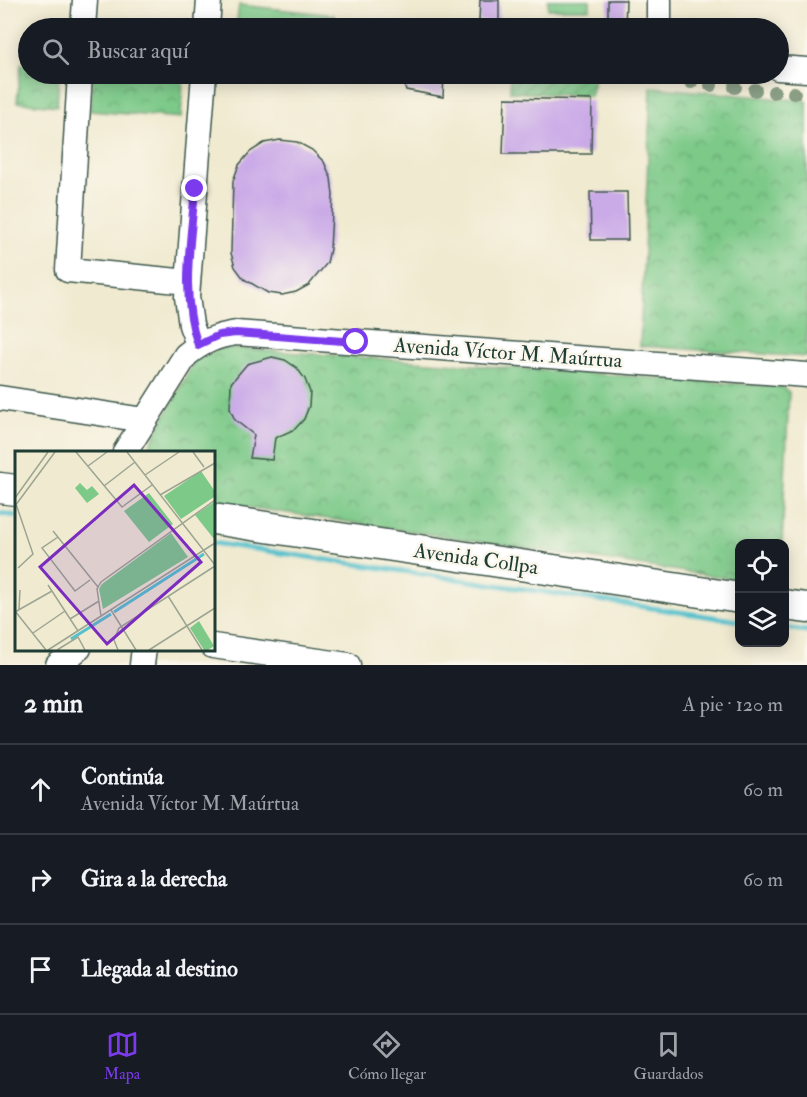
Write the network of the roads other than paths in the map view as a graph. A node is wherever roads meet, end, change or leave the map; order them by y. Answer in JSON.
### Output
{"nodes":[{"id":1,"x":85,"y":0,"type":"edge"},
{"id":2,"x":209,"y":0,"type":"edge"},
{"id":3,"x":658,"y":0,"type":"edge"},
{"id":4,"x":84,"y":18,"type":"edge"},
{"id":5,"x":208,"y":18,"type":"edge"},
{"id":6,"x":659,"y":18,"type":"edge"},
{"id":7,"x":789,"y":69,"type":"edge"},
{"id":8,"x":807,"y":70,"type":"edge"},
{"id":9,"x":79,"y":84,"type":"edge"},
{"id":10,"x":203,"y":84,"type":"edge"},
{"id":11,"x":188,"y":282,"type":"junction"},
{"id":12,"x":198,"y":345,"type":"junction"},
{"id":13,"x":807,"y":375,"type":"edge"},
{"id":14,"x":0,"y":398,"type":"edge"},
{"id":15,"x":144,"y":420,"type":"junction"},
{"id":16,"x":126,"y":451,"type":"edge"},
{"id":17,"x":0,"y":488,"type":"edge"},
{"id":18,"x":15,"y":490,"type":"edge"},
{"id":19,"x":214,"y":519,"type":"edge"},
{"id":20,"x":735,"y":597,"type":"edge"},
{"id":21,"x":789,"y":606,"type":"edge"},
{"id":22,"x":807,"y":608,"type":"edge"},
{"id":23,"x":214,"y":646,"type":"edge"},
{"id":24,"x":77,"y":650,"type":"edge"},
{"id":25,"x":144,"y":650,"type":"edge"},
{"id":26,"x":58,"y":665,"type":"edge"},
{"id":27,"x":142,"y":665,"type":"edge"},
{"id":28,"x":348,"y":665,"type":"edge"}],
"edges":[{"from":1,"to":4,"type":"street"},
{"from":2,"to":5,"type":"street"},
{"from":3,"to":6,"type":"street"},
{"from":7,"to":8,"type":"street"},
{"from":9,"to":11,"type":"street"},
{"from":10,"to":11,"type":"street"},
{"from":11,"to":12,"type":"street"},
{"from":12,"to":13,"type":"street","name":"Avenida Víctor M. Maúrtua"},
{"from":12,"to":15,"type":"street","name":"Avenida Víctor M. Maúrtua"},
{"from":14,"to":15,"type":"street"},
{"from":15,"to":16,"type":"street","name":"Avenida Víctor M. Maúrtua"},
{"from":17,"to":18,"type":"main road"},
{"from":19,"to":20,"type":"main road","name":"Avenida Collpa"},
{"from":21,"to":22,"type":"main road"},
{"from":23,"to":28,"type":"street"},
{"from":24,"to":26,"type":"street"},
{"from":25,"to":27,"type":"street"}]}
